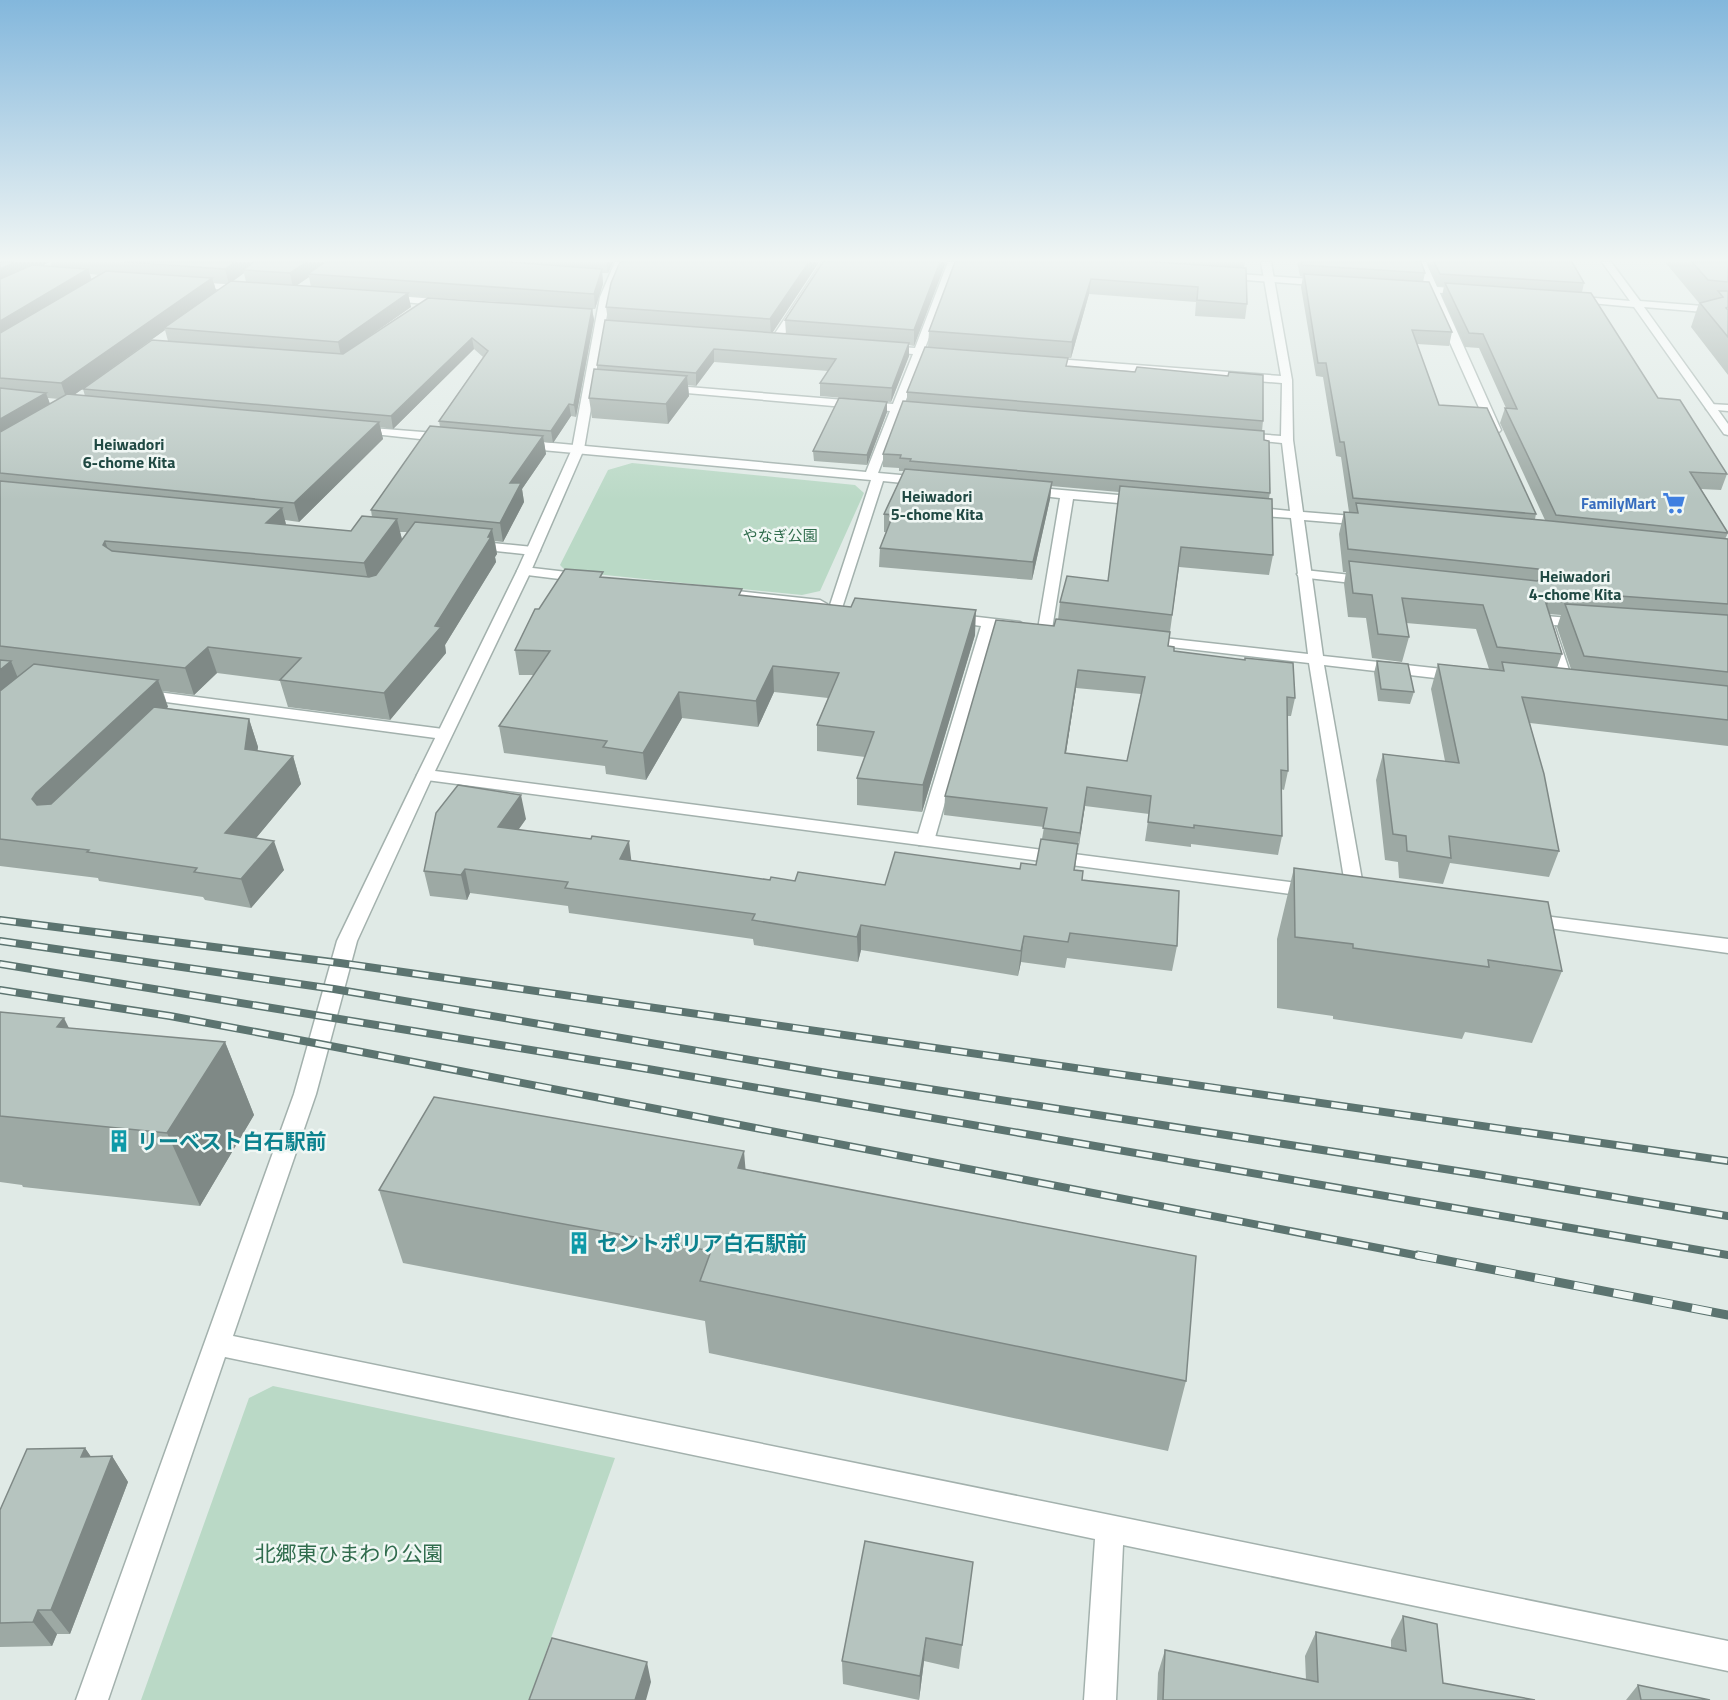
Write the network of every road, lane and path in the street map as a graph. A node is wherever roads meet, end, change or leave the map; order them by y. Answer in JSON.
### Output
{"nodes":[{"id":1,"x":598,"y":341,"type":"edge"},
{"id":2,"x":923,"y":341,"type":"edge"},
{"id":3,"x":1280,"y":341,"type":"edge"},
{"id":4,"x":1455,"y":341,"type":"edge"},
{"id":5,"x":1663,"y":341,"type":"edge"},
{"id":6,"x":874,"y":348,"type":"edge"},
{"id":7,"x":919,"y":351,"type":"junction"},
{"id":8,"x":954,"y":354,"type":"edge"},
{"id":9,"x":1026,"y":360,"type":"edge"},
{"id":10,"x":1287,"y":380,"type":"junction"},
{"id":11,"x":648,"y":387,"type":"edge"},
{"id":12,"x":1710,"y":407,"type":"junction"},
{"id":13,"x":896,"y":408,"type":"junction"},
{"id":14,"x":1728,"y":408,"type":"edge"},
{"id":15,"x":932,"y":411,"type":"edge"},
{"id":16,"x":344,"y":429,"type":"edge"},
{"id":17,"x":1728,"y":432,"type":"edge"},
{"id":18,"x":1227,"y":435,"type":"edge"},
{"id":19,"x":462,"y":439,"type":"edge"},
{"id":20,"x":1287,"y":440,"type":"junction"},
{"id":21,"x":1500,"y":440,"type":"edge"},
{"id":22,"x":510,"y":443,"type":"edge"},
{"id":23,"x":578,"y":449,"type":"junction"},
{"id":24,"x":874,"y":476,"type":"junction"},
{"id":25,"x":937,"y":482,"type":"edge"},
{"id":26,"x":1020,"y":490,"type":"edge"},
{"id":27,"x":1067,"y":495,"type":"junction"},
{"id":28,"x":1159,"y":503,"type":"edge"},
{"id":29,"x":1239,"y":510,"type":"edge"},
{"id":30,"x":1296,"y":515,"type":"junction"},
{"id":31,"x":1378,"y":522,"type":"edge"},
{"id":32,"x":463,"y":544,"type":"edge"},
{"id":33,"x":533,"y":551,"type":"junction"},
{"id":34,"x":524,"y":571,"type":"junction"},
{"id":35,"x":1304,"y":574,"type":"junction"},
{"id":36,"x":593,"y":579,"type":"edge"},
{"id":37,"x":1387,"y":583,"type":"edge"},
{"id":38,"x":709,"y":591,"type":"edge"},
{"id":39,"x":942,"y":617,"type":"edge"},
{"id":40,"x":989,"y":622,"type":"junction"},
{"id":41,"x":1602,"y":624,"type":"edge"},
{"id":42,"x":1128,"y":638,"type":"edge"},
{"id":43,"x":1316,"y":660,"type":"junction"},
{"id":44,"x":1476,"y":678,"type":"edge"},
{"id":45,"x":1567,"y":688,"type":"edge"},
{"id":46,"x":131,"y":693,"type":"edge"},
{"id":47,"x":187,"y":700,"type":"junction"},
{"id":48,"x":171,"y":716,"type":"edge"},
{"id":49,"x":443,"y":734,"type":"junction"},
{"id":50,"x":425,"y":775,"type":"junction"},
{"id":51,"x":925,"y":841,"type":"junction"},
{"id":52,"x":1507,"y":917,"type":"edge"},
{"id":53,"x":1728,"y":946,"type":"edge"},
{"id":54,"x":218,"y":1344,"type":"junction"},
{"id":55,"x":1110,"y":1527,"type":"junction"},
{"id":56,"x":1728,"y":1656,"type":"edge"},
{"id":57,"x":92,"y":1700,"type":"edge"},
{"id":58,"x":1100,"y":1700,"type":"edge"}],
"edges":[{"from":1,"to":23,"type":"street"},
{"from":2,"to":7,"type":"street"},
{"from":3,"to":10,"type":"street"},
{"from":4,"to":21,"type":"street"},
{"from":5,"to":12,"type":"street"},
{"from":6,"to":7,"type":"street"},
{"from":7,"to":8,"type":"street"},
{"from":7,"to":13,"type":"street"},
{"from":9,"to":10,"type":"street"},
{"from":10,"to":20,"type":"street"},
{"from":11,"to":13,"type":"street"},
{"from":12,"to":14,"type":"street"},
{"from":12,"to":17,"type":"street"},
{"from":13,"to":15,"type":"street"},
{"from":13,"to":24,"type":"street"},
{"from":16,"to":19,"type":"street"},
{"from":18,"to":20,"type":"street"},
{"from":20,"to":30,"type":"street"},
{"from":22,"to":23,"type":"street"},
{"from":23,"to":24,"type":"street"},
{"from":23,"to":33,"type":"street"},
{"from":24,"to":25,"type":"street"},
{"from":24,"to":38,"type":"street"},
{"from":26,"to":27,"type":"street"},
{"from":27,"to":28,"type":"street"},
{"from":27,"to":40,"type":"street"},
{"from":29,"to":30,"type":"street"},
{"from":30,"to":31,"type":"street"},
{"from":30,"to":35,"type":"street"},
{"from":32,"to":33,"type":"street"},
{"from":33,"to":34,"type":"street"},
{"from":34,"to":36,"type":"street"},
{"from":34,"to":49,"type":"street"},
{"from":35,"to":37,"type":"street"},
{"from":35,"to":43,"type":"street"},
{"from":39,"to":40,"type":"street"},
{"from":40,"to":51,"type":"street"},
{"from":41,"to":45,"type":"street"},
{"from":42,"to":43,"type":"street"},
{"from":43,"to":44,"type":"street"},
{"from":43,"to":51,"type":"street"},
{"from":46,"to":47,"type":"street"},
{"from":47,"to":48,"type":"street"},
{"from":47,"to":49,"type":"street"},
{"from":49,"to":50,"type":"street"},
{"from":50,"to":51,"type":"street"},
{"from":50,"to":54,"type":"street"},
{"from":52,"to":53,"type":"street"},
{"from":54,"to":55,"type":"street"},
{"from":54,"to":57,"type":"street"},
{"from":55,"to":56,"type":"street"},
{"from":55,"to":58,"type":"street"}]}
